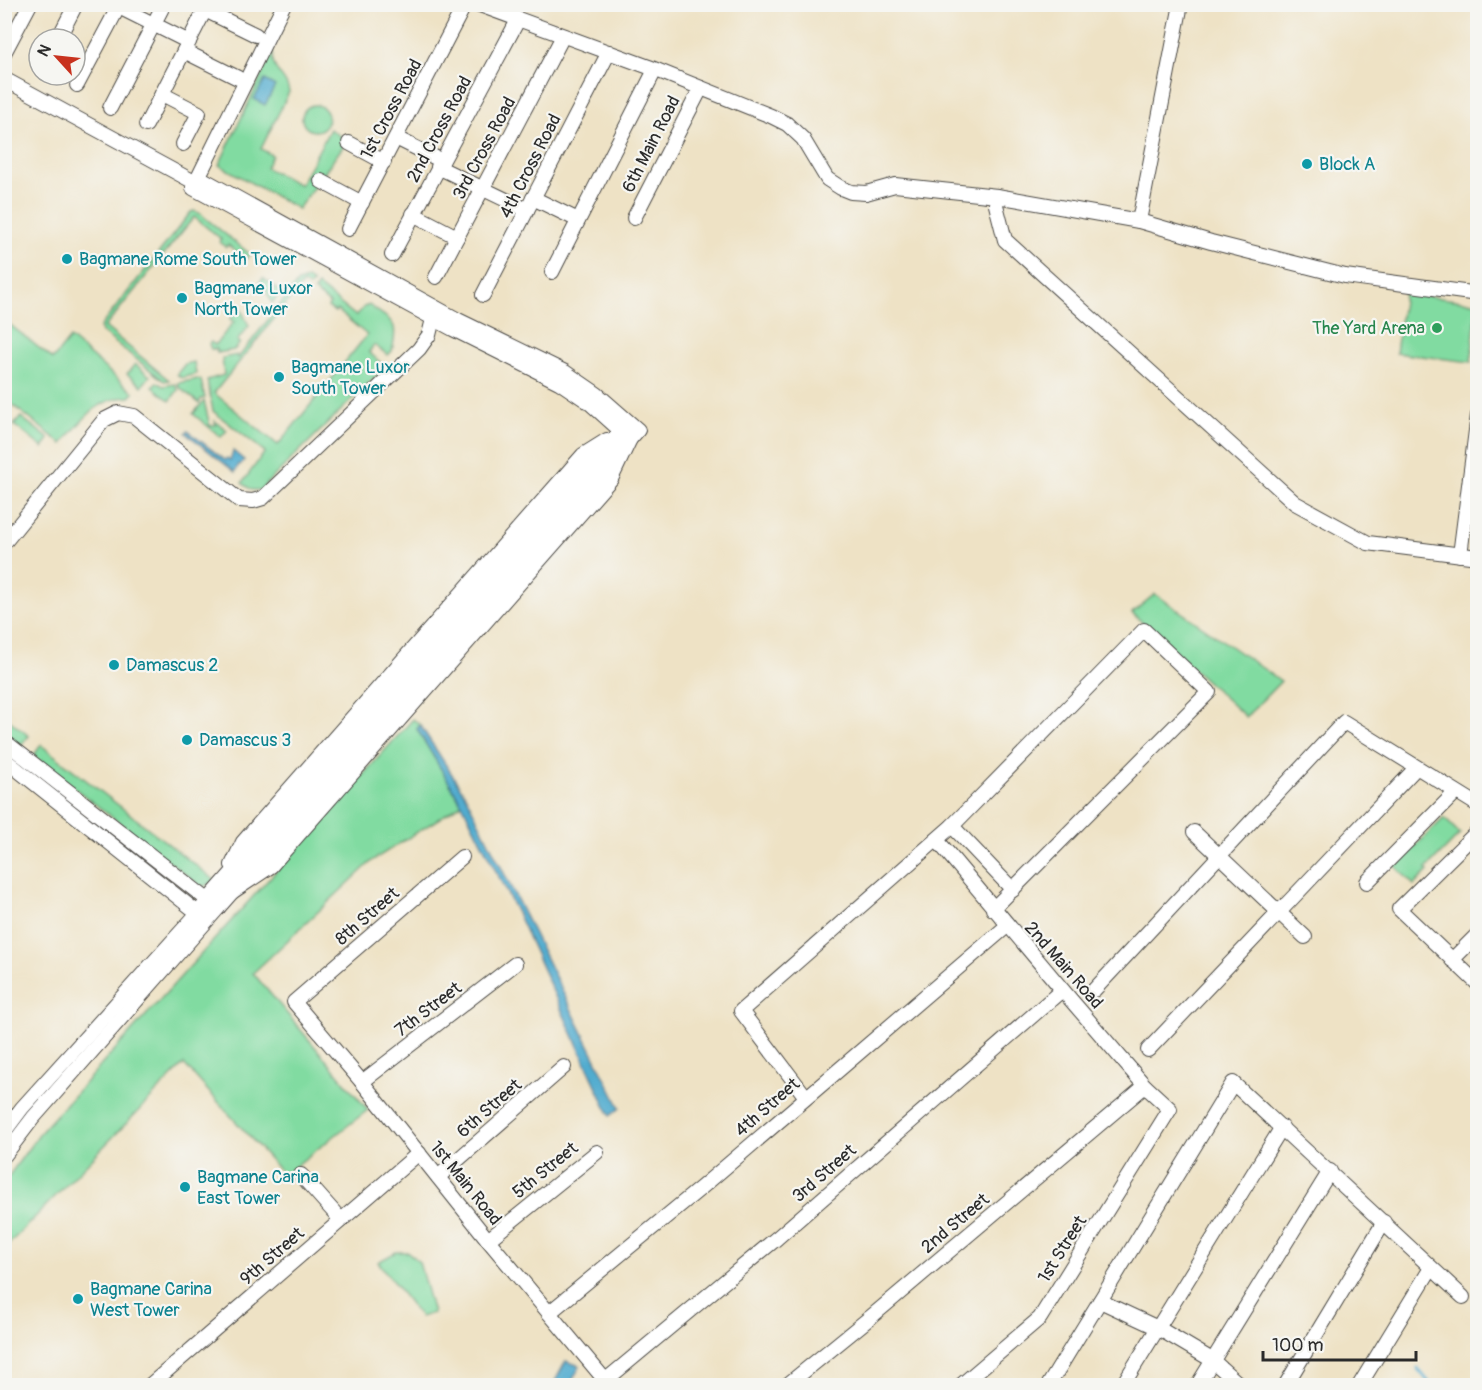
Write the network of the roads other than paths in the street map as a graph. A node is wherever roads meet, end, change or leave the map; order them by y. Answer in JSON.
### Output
{"nodes":[{"id":1,"x":30,"y":4,"type":"edge"},
{"id":2,"x":76,"y":4,"type":"edge"},
{"id":3,"x":164,"y":4,"type":"edge"},
{"id":4,"x":284,"y":4,"type":"edge"},
{"id":5,"x":465,"y":4,"type":"edge"},
{"id":6,"x":477,"y":4,"type":"edge"},
{"id":7,"x":1181,"y":4,"type":"edge"},
{"id":8,"x":119,"y":6,"type":"edge"},
{"id":9,"x":206,"y":7,"type":"edge"},
{"id":10,"x":518,"y":20,"type":"junction"},
{"id":11,"x":154,"y":24,"type":"junction"},
{"id":12,"x":64,"y":27,"type":"edge"},
{"id":13,"x":256,"y":35,"type":"dead end"},
{"id":14,"x":563,"y":36,"type":"junction"},
{"id":15,"x":186,"y":46,"type":"junction"},
{"id":16,"x":609,"y":52,"type":"junction"},
{"id":17,"x":4,"y":53,"type":"edge"},
{"id":18,"x":87,"y":66,"type":"edge"},
{"id":19,"x":655,"y":70,"type":"junction"},
{"id":20,"x":238,"y":78,"type":"dead end"},
{"id":21,"x":4,"y":79,"type":"edge"},
{"id":22,"x":701,"y":88,"type":"junction"},
{"id":23,"x":162,"y":94,"type":"junction"},
{"id":24,"x":110,"y":108,"type":"dead end"},
{"id":25,"x":146,"y":125,"type":"dead end"},
{"id":26,"x":396,"y":138,"type":"junction"},
{"id":27,"x":349,"y":143,"type":"dead end"},
{"id":28,"x":183,"y":144,"type":"dead end"},
{"id":29,"x":384,"y":162,"type":"junction"},
{"id":30,"x":440,"y":164,"type":"junction"},
{"id":31,"x":321,"y":181,"type":"dead end"},
{"id":32,"x":196,"y":183,"type":"junction"},
{"id":33,"x":483,"y":188,"type":"junction"},
{"id":34,"x":997,"y":196,"type":"junction"},
{"id":35,"x":362,"y":203,"type":"junction"},
{"id":36,"x":530,"y":204,"type":"junction"},
{"id":37,"x":413,"y":214,"type":"junction"},
{"id":38,"x":634,"y":218,"type":"dead end"},
{"id":39,"x":578,"y":220,"type":"junction"},
{"id":40,"x":1139,"y":221,"type":"junction"},
{"id":41,"x":348,"y":230,"type":"dead end"},
{"id":42,"x":457,"y":237,"type":"junction"},
{"id":43,"x":392,"y":255,"type":"dead end"},
{"id":44,"x":552,"y":272,"type":"dead end"},
{"id":45,"x":436,"y":277,"type":"dead end"},
{"id":46,"x":1478,"y":294,"type":"edge"},
{"id":47,"x":483,"y":295,"type":"dead end"},
{"id":48,"x":434,"y":319,"type":"junction"},
{"id":49,"x":1478,"y":415,"type":"edge"},
{"id":50,"x":627,"y":430,"type":"junction"},
{"id":51,"x":4,"y":543,"type":"edge"},
{"id":52,"x":1460,"y":555,"type":"junction"},
{"id":53,"x":1478,"y":557,"type":"edge"},
{"id":54,"x":4,"y":741,"type":"edge"},
{"id":55,"x":4,"y":759,"type":"edge"},
{"id":56,"x":1416,"y":768,"type":"junction"},
{"id":57,"x":1456,"y":792,"type":"junction"},
{"id":58,"x":1478,"y":805,"type":"edge"},
{"id":59,"x":952,"y":826,"type":"junction"},
{"id":60,"x":1478,"y":831,"type":"edge"},
{"id":61,"x":1194,"y":832,"type":"dead end"},
{"id":62,"x":937,"y":840,"type":"junction"},
{"id":63,"x":1220,"y":856,"type":"junction"},
{"id":64,"x":462,"y":857,"type":"dead end"},
{"id":65,"x":1367,"y":882,"type":"dead end"},
{"id":66,"x":228,"y":888,"type":"junction"},
{"id":67,"x":1013,"y":890,"type":"junction"},
{"id":68,"x":213,"y":904,"type":"junction"},
{"id":69,"x":993,"y":909,"type":"junction"},
{"id":70,"x":1278,"y":912,"type":"junction"},
{"id":71,"x":202,"y":917,"type":"junction"},
{"id":72,"x":1007,"y":926,"type":"junction"},
{"id":73,"x":1478,"y":934,"type":"edge"},
{"id":74,"x":1305,"y":937,"type":"dead end"},
{"id":75,"x":1452,"y":960,"type":"junction"},
{"id":76,"x":516,"y":964,"type":"dead end"},
{"id":77,"x":1478,"y":984,"type":"edge"},
{"id":78,"x":1062,"y":990,"type":"junction"},
{"id":79,"x":1094,"y":990,"type":"dead end"},
{"id":80,"x":294,"y":1002,"type":"joint"},
{"id":81,"x":1148,"y":1050,"type":"dead end"},
{"id":82,"x":564,"y":1067,"type":"dead end"},
{"id":83,"x":362,"y":1082,"type":"junction"},
{"id":84,"x":1145,"y":1086,"type":"junction"},
{"id":85,"x":806,"y":1097,"type":"junction"},
{"id":86,"x":1170,"y":1109,"type":"joint"},
{"id":87,"x":1282,"y":1127,"type":"junction"},
{"id":88,"x":4,"y":1132,"type":"edge"},
{"id":89,"x":597,"y":1152,"type":"dead end"},
{"id":90,"x":419,"y":1153,"type":"junction"},
{"id":91,"x":4,"y":1156,"type":"edge"},
{"id":92,"x":1330,"y":1171,"type":"junction"},
{"id":93,"x":301,"y":1175,"type":"dead end"},
{"id":94,"x":438,"y":1177,"type":"junction"},
{"id":95,"x":341,"y":1220,"type":"junction"},
{"id":96,"x":1384,"y":1222,"type":"junction"},
{"id":97,"x":488,"y":1240,"type":"junction"},
{"id":98,"x":1431,"y":1268,"type":"junction"},
{"id":99,"x":1463,"y":1298,"type":"dead end"},
{"id":100,"x":1101,"y":1301,"type":"junction"},
{"id":101,"x":549,"y":1313,"type":"junction"},
{"id":102,"x":1158,"y":1328,"type":"junction"},
{"id":103,"x":1212,"y":1360,"type":"junction"},
{"id":104,"x":608,"y":1383,"type":"edge"},
{"id":105,"x":149,"y":1386,"type":"edge"},
{"id":106,"x":786,"y":1386,"type":"edge"},
{"id":107,"x":960,"y":1386,"type":"edge"},
{"id":108,"x":1048,"y":1386,"type":"edge"},
{"id":109,"x":1122,"y":1386,"type":"edge"},
{"id":110,"x":1197,"y":1386,"type":"edge"},
{"id":111,"x":1241,"y":1386,"type":"edge"},
{"id":112,"x":1285,"y":1386,"type":"edge"},
{"id":113,"x":1359,"y":1386,"type":"edge"}],
"edges":[{"from":1,"to":17,"type":"street"},
{"from":2,"to":12,"type":"street"},
{"from":3,"to":11,"type":"street"},
{"from":4,"to":32,"type":"street"},
{"from":5,"to":26,"type":"street","name":"1st Cross Road"},
{"from":6,"to":10,"type":"street"},
{"from":7,"to":40,"type":"street"},
{"from":8,"to":11,"type":"street"},
{"from":8,"to":18,"type":"street"},
{"from":9,"to":13,"type":"street"},
{"from":9,"to":15,"type":"street"},
{"from":10,"to":14,"type":"street"},
{"from":10,"to":30,"type":"street","name":"2nd Cross Road"},
{"from":11,"to":15,"type":"street"},
{"from":11,"to":24,"type":"street"},
{"from":14,"to":16,"type":"street"},
{"from":14,"to":33,"type":"street","name":"3rd Cross Road"},
{"from":15,"to":20,"type":"street"},
{"from":15,"to":23,"type":"street"},
{"from":16,"to":19,"type":"street"},
{"from":16,"to":36,"type":"street","name":"4th Cross Road"},
{"from":19,"to":22,"type":"street"},
{"from":19,"to":39,"type":"street"},
{"from":21,"to":32,"type":"street"},
{"from":22,"to":34,"type":"street"},
{"from":22,"to":38,"type":"street","name":"6th Main Road"},
{"from":23,"to":25,"type":"street"},
{"from":23,"to":28,"type":"street"},
{"from":26,"to":29,"type":"street","name":"1st Cross Road"},
{"from":26,"to":30,"type":"street"},
{"from":27,"to":29,"type":"street"},
{"from":29,"to":35,"type":"street","name":"1st Cross Road"},
{"from":30,"to":33,"type":"street"},
{"from":30,"to":37,"type":"street","name":"2nd Cross Road"},
{"from":31,"to":35,"type":"street"},
{"from":32,"to":48,"type":"street"},
{"from":32,"to":50,"type":"street"},
{"from":33,"to":36,"type":"street"},
{"from":33,"to":42,"type":"street","name":"3rd Cross Road"},
{"from":34,"to":40,"type":"street"},
{"from":34,"to":52,"type":"street"},
{"from":35,"to":41,"type":"street","name":"1st Cross Road"},
{"from":36,"to":39,"type":"street"},
{"from":36,"to":47,"type":"street","name":"4th Cross Road"},
{"from":37,"to":42,"type":"street"},
{"from":37,"to":43,"type":"street","name":"2nd Cross Road"},
{"from":39,"to":44,"type":"street"},
{"from":40,"to":46,"type":"street"},
{"from":42,"to":45,"type":"street","name":"3rd Cross Road"},
{"from":48,"to":50,"type":"street"},
{"from":48,"to":51,"type":"street"},
{"from":49,"to":52,"type":"street"},
{"from":50,"to":66,"type":"street"},
{"from":50,"to":66,"type":"street"},
{"from":50,"to":66,"type":"street"},
{"from":52,"to":53,"type":"street"},
{"from":54,"to":68,"type":"street"},
{"from":55,"to":71,"type":"street"},
{"from":56,"to":57,"type":"street"},
{"from":56,"to":63,"type":"street"},
{"from":56,"to":70,"type":"street"},
{"from":57,"to":58,"type":"street"},
{"from":57,"to":65,"type":"street"},
{"from":59,"to":62,"type":"street"},
{"from":59,"to":67,"type":"street"},
{"from":59,"to":67,"type":"street"},
{"from":60,"to":75,"type":"street"},
{"from":61,"to":63,"type":"street"},
{"from":62,"to":69,"type":"street","name":"2nd Main Road"},
{"from":62,"to":85,"type":"street"},
{"from":63,"to":70,"type":"street"},
{"from":63,"to":79,"type":"street"},
{"from":64,"to":80,"type":"street","name":"8th Street"},
{"from":66,"to":68,"type":"street"},
{"from":67,"to":69,"type":"street"},
{"from":68,"to":71,"type":"street"},
{"from":69,"to":72,"type":"street","name":"2nd Main Road"},
{"from":70,"to":74,"type":"street"},
{"from":70,"to":81,"type":"street"},
{"from":71,"to":88,"type":"street"},
{"from":71,"to":91,"type":"street"},
{"from":72,"to":78,"type":"street","name":"2nd Main Road"},
{"from":72,"to":85,"type":"street","name":"4th Street"},
{"from":73,"to":75,"type":"street"},
{"from":75,"to":77,"type":"street"},
{"from":76,"to":83,"type":"street","name":"7th Street"},
{"from":78,"to":84,"type":"street","name":"2nd Main Road"},
{"from":78,"to":104,"type":"street","name":"3rd Street"},
{"from":80,"to":83,"type":"street","name":"1st Main Road"},
{"from":82,"to":94,"type":"street","name":"6th Street"},
{"from":83,"to":90,"type":"street","name":"1st Main Road"},
{"from":84,"to":86,"type":"street","name":"2nd Main Road"},
{"from":84,"to":106,"type":"street","name":"2nd Street"},
{"from":85,"to":101,"type":"street","name":"4th Street"},
{"from":86,"to":107,"type":"street","name":"1st Street"},
{"from":87,"to":92,"type":"street"},
{"from":87,"to":100,"type":"street"},
{"from":87,"to":102,"type":"street"},
{"from":89,"to":97,"type":"street","name":"5th Street"},
{"from":90,"to":94,"type":"street","name":"1st Main Road"},
{"from":90,"to":95,"type":"street","name":"9th Street"},
{"from":92,"to":96,"type":"street"},
{"from":92,"to":103,"type":"street"},
{"from":93,"to":95,"type":"street"},
{"from":94,"to":97,"type":"street","name":"1st Main Road"},
{"from":95,"to":105,"type":"street","name":"9th Street"},
{"from":96,"to":98,"type":"street"},
{"from":96,"to":112,"type":"street"},
{"from":97,"to":101,"type":"street","name":"1st Main Road"},
{"from":98,"to":99,"type":"street"},
{"from":98,"to":113,"type":"street"},
{"from":100,"to":102,"type":"street"},
{"from":100,"to":108,"type":"street"},
{"from":101,"to":104,"type":"street","name":"1st Main Road"},
{"from":102,"to":103,"type":"street"},
{"from":102,"to":109,"type":"street"},
{"from":103,"to":110,"type":"street"},
{"from":103,"to":111,"type":"street"}]}
